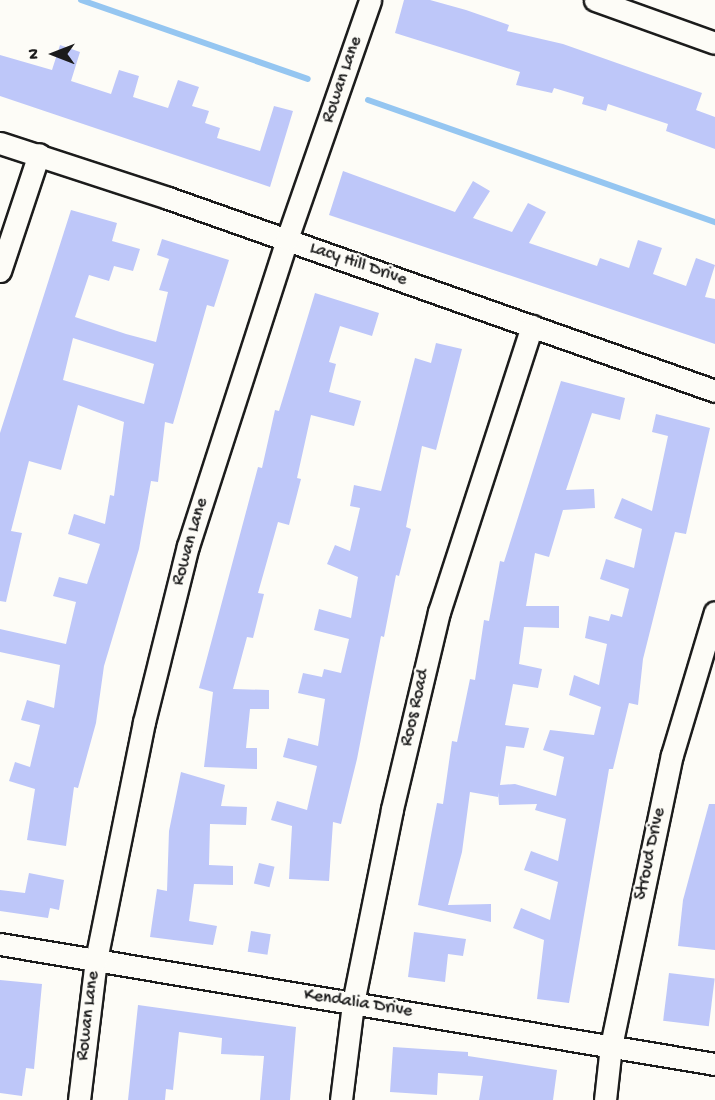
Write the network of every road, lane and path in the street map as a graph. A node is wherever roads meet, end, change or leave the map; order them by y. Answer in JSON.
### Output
{"nodes":[{"id":1,"x":370,"y":0,"type":"edge"},
{"id":2,"x":595,"y":0,"type":"edge"},
{"id":3,"x":641,"y":8,"type":"edge"},
{"id":4,"x":715,"y":44,"type":"edge"},
{"id":5,"x":0,"y":142,"type":"edge"},
{"id":6,"x":39,"y":154,"type":"junction"},
{"id":7,"x":286,"y":239,"type":"junction"},
{"id":8,"x":0,"y":271,"type":"edge"},
{"id":9,"x":532,"y":326,"type":"junction"},
{"id":10,"x":715,"y":391,"type":"edge"},
{"id":11,"x":715,"y":612,"type":"edge"},
{"id":12,"x":0,"y":944,"type":"edge"},
{"id":13,"x":96,"y":960,"type":"junction"},
{"id":14,"x":353,"y":1003,"type":"junction"},
{"id":15,"x":611,"y":1046,"type":"junction"},
{"id":16,"x":715,"y":1064,"type":"edge"},
{"id":17,"x":79,"y":1100,"type":"edge"},
{"id":18,"x":342,"y":1100,"type":"edge"},
{"id":19,"x":605,"y":1100,"type":"edge"}],
"edges":[{"from":1,"to":7,"type":"street","name":"Rowan Lane"},
{"from":2,"to":3,"type":"street"},
{"from":3,"to":4,"type":"street"},
{"from":5,"to":6,"type":"street","name":"Lacy Hill Drive"},
{"from":6,"to":7,"type":"street","name":"Lacy Hill Drive"},
{"from":6,"to":8,"type":"street"},
{"from":7,"to":9,"type":"street","name":"Lacy Hill Drive"},
{"from":7,"to":13,"type":"street","name":"Rowan Lane"},
{"from":9,"to":10,"type":"street","name":"Lacy Hill Drive"},
{"from":9,"to":14,"type":"street","name":"Roos Road"},
{"from":11,"to":15,"type":"street","name":"Stroud Drive"},
{"from":12,"to":13,"type":"street","name":"Kendalia Drive"},
{"from":13,"to":14,"type":"street","name":"Kendalia Drive"},
{"from":13,"to":17,"type":"street","name":"Rowan Lane"},
{"from":14,"to":15,"type":"street","name":"Kendalia Drive"},
{"from":14,"to":18,"type":"street","name":"Roos Road"},
{"from":15,"to":16,"type":"street","name":"Kendalia Drive"},
{"from":15,"to":19,"type":"street","name":"Stroud Drive"}]}
